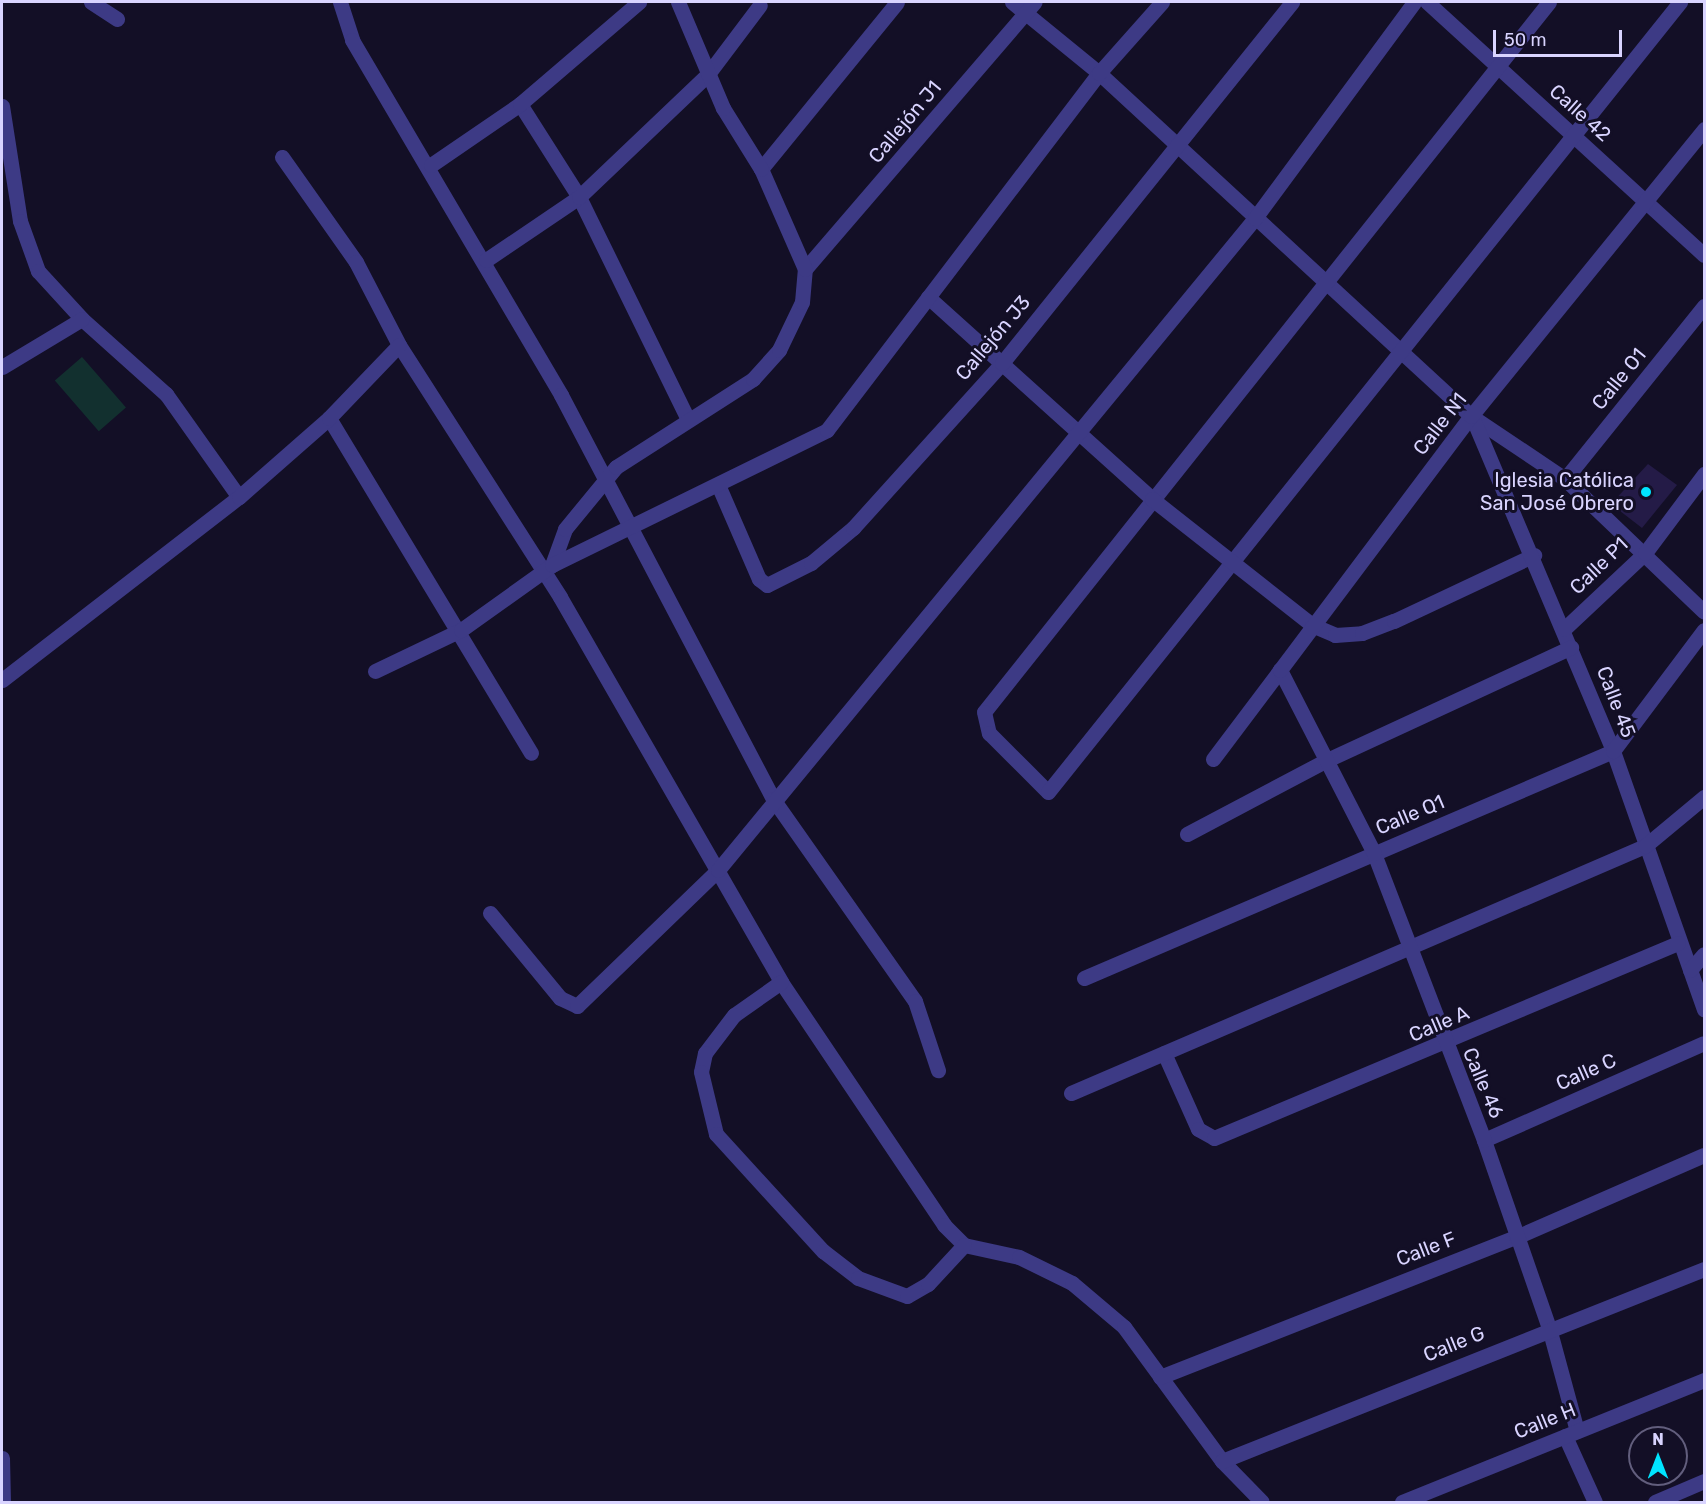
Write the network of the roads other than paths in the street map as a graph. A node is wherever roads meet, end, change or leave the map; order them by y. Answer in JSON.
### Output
{"nodes":[{"id":1,"x":91,"y":2,"type":"edge"},
{"id":2,"x":340,"y":2,"type":"edge"},
{"id":3,"x":639,"y":2,"type":"edge"},
{"id":4,"x":678,"y":2,"type":"edge"},
{"id":5,"x":897,"y":2,"type":"edge"},
{"id":6,"x":1012,"y":2,"type":"edge"},
{"id":7,"x":1162,"y":2,"type":"edge"},
{"id":8,"x":1292,"y":2,"type":"edge"},
{"id":9,"x":1414,"y":2,"type":"edge"},
{"id":10,"x":1427,"y":2,"type":"edge"},
{"id":11,"x":1549,"y":2,"type":"edge"},
{"id":12,"x":1680,"y":2,"type":"edge"},
{"id":13,"x":760,"y":3,"type":"edge"},
{"id":14,"x":1030,"y":7,"type":"edge"},
{"id":15,"x":117,"y":19,"type":"dead end"},
{"id":16,"x":1496,"y":64,"type":"junction"},
{"id":17,"x":1100,"y":73,"type":"junction"},
{"id":18,"x":708,"y":74,"type":"junction"},
{"id":19,"x":520,"y":105,"type":"junction"},
{"id":20,"x":2,"y":106,"type":"edge"},
{"id":21,"x":1704,"y":129,"type":"edge"},
{"id":22,"x":1572,"y":134,"type":"junction"},
{"id":23,"x":1175,"y":148,"type":"junction"},
{"id":24,"x":282,"y":157,"type":"dead end"},
{"id":25,"x":431,"y":165,"type":"junction"},
{"id":26,"x":761,"y":169,"type":"junction"},
{"id":27,"x":579,"y":197,"type":"junction"},
{"id":28,"x":1645,"y":201,"type":"junction"},
{"id":29,"x":1256,"y":218,"type":"junction"},
{"id":30,"x":1704,"y":255,"type":"edge"},
{"id":31,"x":486,"y":260,"type":"junction"},
{"id":32,"x":805,"y":269,"type":"junction"},
{"id":33,"x":1323,"y":281,"type":"junction"},
{"id":34,"x":928,"y":297,"type":"junction"},
{"id":35,"x":1704,"y":306,"type":"edge"},
{"id":36,"x":82,"y":319,"type":"junction"},
{"id":37,"x":399,"y":345,"type":"junction"},
{"id":38,"x":1405,"y":351,"type":"junction"},
{"id":39,"x":1002,"y":363,"type":"junction"},
{"id":40,"x":2,"y":368,"type":"edge"},
{"id":41,"x":1471,"y":416,"type":"junction"},
{"id":42,"x":687,"y":417,"type":"junction"},
{"id":43,"x":329,"y":418,"type":"junction"},
{"id":44,"x":1076,"y":430,"type":"junction"},
{"id":45,"x":1704,"y":474,"type":"edge"},
{"id":46,"x":1565,"y":479,"type":"junction"},
{"id":47,"x":603,"y":481,"type":"junction"},
{"id":48,"x":719,"y":487,"type":"junction"},
{"id":49,"x":239,"y":497,"type":"junction"},
{"id":50,"x":1152,"y":499,"type":"junction"},
{"id":51,"x":633,"y":529,"type":"junction"},
{"id":52,"x":1644,"y":553,"type":"junction"},
{"id":53,"x":1534,"y":555,"type":"junction"},
{"id":54,"x":1234,"y":563,"type":"junction"},
{"id":55,"x":547,"y":569,"type":"junction"},
{"id":56,"x":1704,"y":612,"type":"edge"},
{"id":57,"x":1312,"y":625,"type":"junction"},
{"id":58,"x":1564,"y":628,"type":"junction"},
{"id":59,"x":461,"y":630,"type":"junction"},
{"id":60,"x":1704,"y":630,"type":"edge"},
{"id":61,"x":1571,"y":646,"type":"junction"},
{"id":62,"x":375,"y":670,"type":"dead end"},
{"id":63,"x":1280,"y":670,"type":"junction"},
{"id":64,"x":2,"y":680,"type":"edge"},
{"id":65,"x":1613,"y":751,"type":"junction"},
{"id":66,"x":531,"y":753,"type":"dead end"},
{"id":67,"x":1213,"y":759,"type":"dead end"},
{"id":68,"x":1327,"y":760,"type":"junction"},
{"id":69,"x":1704,"y":797,"type":"edge"},
{"id":70,"x":773,"y":799,"type":"junction"},
{"id":71,"x":1187,"y":834,"type":"dead end"},
{"id":72,"x":1644,"y":846,"type":"junction"},
{"id":73,"x":1374,"y":853,"type":"junction"},
{"id":74,"x":718,"y":870,"type":"junction"},
{"id":75,"x":490,"y":913,"type":"dead end"},
{"id":76,"x":1678,"y":943,"type":"junction"},
{"id":77,"x":1407,"y":949,"type":"junction"},
{"id":78,"x":1704,"y":954,"type":"edge"},
{"id":79,"x":1690,"y":970,"type":"junction"},
{"id":80,"x":1084,"y":978,"type":"dead end"},
{"id":81,"x":780,"y":982,"type":"junction"},
{"id":82,"x":1704,"y":1009,"type":"edge"},
{"id":83,"x":1704,"y":1042,"type":"edge"},
{"id":84,"x":1444,"y":1046,"type":"junction"},
{"id":85,"x":1164,"y":1053,"type":"junction"},
{"id":86,"x":938,"y":1070,"type":"dead end"},
{"id":87,"x":1071,"y":1093,"type":"dead end"},
{"id":88,"x":1484,"y":1140,"type":"junction"},
{"id":89,"x":1704,"y":1155,"type":"edge"},
{"id":90,"x":1515,"y":1237,"type":"junction"},
{"id":91,"x":964,"y":1245,"type":"junction"},
{"id":92,"x":1704,"y":1269,"type":"edge"},
{"id":93,"x":1549,"y":1328,"type":"junction"},
{"id":94,"x":1160,"y":1377,"type":"junction"},
{"id":95,"x":1704,"y":1380,"type":"edge"},
{"id":96,"x":1571,"y":1434,"type":"junction"},
{"id":97,"x":2,"y":1458,"type":"edge"},
{"id":98,"x":1222,"y":1461,"type":"junction"},
{"id":99,"x":1704,"y":1481,"type":"edge"},
{"id":100,"x":3,"y":1503,"type":"edge"},
{"id":101,"x":1262,"y":1503,"type":"edge"},
{"id":102,"x":1402,"y":1503,"type":"edge"},
{"id":103,"x":1595,"y":1503,"type":"edge"},
{"id":104,"x":1655,"y":1503,"type":"edge"}],
"edges":[{"from":1,"to":15,"type":"street"},
{"from":2,"to":25,"type":"street"},
{"from":3,"to":19,"type":"street"},
{"from":4,"to":18,"type":"street"},
{"from":5,"to":26,"type":"street"},
{"from":6,"to":14,"type":"street"},
{"from":7,"to":17,"type":"street"},
{"from":8,"to":23,"type":"street","name":"Callejón J3"},
{"from":9,"to":29,"type":"street"},
{"from":10,"to":16,"type":"street","name":"Calle 42"},
{"from":11,"to":16,"type":"street"},
{"from":12,"to":22,"type":"street"},
{"from":13,"to":18,"type":"street"},
{"from":14,"to":17,"type":"street"},
{"from":14,"to":32,"type":"street","name":"Callejón J1"},
{"from":16,"to":22,"type":"street","name":"Calle 42"},
{"from":16,"to":33,"type":"street"},
{"from":17,"to":23,"type":"street"},
{"from":17,"to":34,"type":"street"},
{"from":18,"to":26,"type":"street"},
{"from":18,"to":27,"type":"street"},
{"from":19,"to":25,"type":"street"},
{"from":19,"to":27,"type":"street"},
{"from":20,"to":36,"type":"street"},
{"from":21,"to":28,"type":"street","name":"Calle N1"},
{"from":22,"to":28,"type":"street","name":"Calle 42"},
{"from":22,"to":38,"type":"street"},
{"from":23,"to":29,"type":"street"},
{"from":23,"to":39,"type":"street","name":"Callejón J3"},
{"from":24,"to":37,"type":"street"},
{"from":25,"to":31,"type":"street"},
{"from":26,"to":32,"type":"street"},
{"from":27,"to":31,"type":"street"},
{"from":27,"to":42,"type":"street"},
{"from":28,"to":30,"type":"street","name":"Calle 42"},
{"from":28,"to":41,"type":"street","name":"Calle N1"},
{"from":29,"to":33,"type":"street"},
{"from":29,"to":44,"type":"street"},
{"from":31,"to":47,"type":"street"},
{"from":32,"to":42,"type":"street"},
{"from":33,"to":38,"type":"street"},
{"from":33,"to":50,"type":"street"},
{"from":34,"to":39,"type":"street"},
{"from":34,"to":48,"type":"street"},
{"from":35,"to":46,"type":"street","name":"Calle O1"},
{"from":36,"to":40,"type":"street"},
{"from":36,"to":49,"type":"street"},
{"from":37,"to":43,"type":"street"},
{"from":37,"to":55,"type":"street"},
{"from":38,"to":41,"type":"street"},
{"from":38,"to":54,"type":"street"},
{"from":39,"to":44,"type":"street"},
{"from":39,"to":48,"type":"street","name":"Callejón J3"},
{"from":41,"to":46,"type":"street"},
{"from":41,"to":53,"type":"street","name":"Calle 45"},
{"from":41,"to":57,"type":"street","name":"Calle N1"},
{"from":42,"to":47,"type":"street"},
{"from":43,"to":49,"type":"street"},
{"from":43,"to":59,"type":"street"},
{"from":44,"to":50,"type":"street"},
{"from":44,"to":70,"type":"street"},
{"from":45,"to":52,"type":"street","name":"Calle P1"},
{"from":46,"to":52,"type":"street"},
{"from":47,"to":51,"type":"street"},
{"from":47,"to":55,"type":"street"},
{"from":48,"to":51,"type":"street"},
{"from":49,"to":64,"type":"street"},
{"from":50,"to":54,"type":"street"},
{"from":50,"to":54,"type":"street"},
{"from":51,"to":55,"type":"street"},
{"from":51,"to":70,"type":"street"},
{"from":52,"to":56,"type":"street"},
{"from":52,"to":58,"type":"street","name":"Calle P1"},
{"from":53,"to":57,"type":"street"},
{"from":53,"to":58,"type":"street","name":"Calle 45"},
{"from":54,"to":57,"type":"street"},
{"from":55,"to":59,"type":"street"},
{"from":55,"to":74,"type":"street"},
{"from":57,"to":63,"type":"street","name":"Calle N1"},
{"from":58,"to":61,"type":"street","name":"Calle 45"},
{"from":59,"to":62,"type":"street"},
{"from":59,"to":66,"type":"street"},
{"from":60,"to":65,"type":"street","name":"Calle Q1"},
{"from":61,"to":65,"type":"street","name":"Calle 45"},
{"from":61,"to":68,"type":"street"},
{"from":63,"to":67,"type":"street","name":"Calle N1"},
{"from":63,"to":68,"type":"street"},
{"from":65,"to":72,"type":"street","name":"Calle 45"},
{"from":65,"to":73,"type":"street","name":"Calle Q1"},
{"from":68,"to":71,"type":"street"},
{"from":68,"to":73,"type":"street","name":"Calle 46"},
{"from":69,"to":72,"type":"street"},
{"from":70,"to":74,"type":"street"},
{"from":70,"to":86,"type":"street"},
{"from":72,"to":76,"type":"street","name":"Calle 45"},
{"from":72,"to":77,"type":"street"},
{"from":73,"to":77,"type":"street","name":"Calle 46"},
{"from":73,"to":80,"type":"street","name":"Calle Q1"},
{"from":74,"to":75,"type":"street"},
{"from":74,"to":81,"type":"street"},
{"from":76,"to":79,"type":"street","name":"Calle 45"},
{"from":76,"to":84,"type":"street","name":"Calle A"},
{"from":77,"to":84,"type":"street","name":"Calle 46"},
{"from":77,"to":85,"type":"street"},
{"from":78,"to":79,"type":"street"},
{"from":79,"to":82,"type":"street","name":"Calle 45"},
{"from":81,"to":91,"type":"street"},
{"from":81,"to":91,"type":"street"},
{"from":83,"to":88,"type":"street","name":"Calle C"},
{"from":84,"to":85,"type":"street","name":"Calle A"},
{"from":84,"to":88,"type":"street","name":"Calle 46"},
{"from":85,"to":87,"type":"street"},
{"from":88,"to":90,"type":"street","name":"Calle 46"},
{"from":89,"to":90,"type":"street","name":"Calle F"},
{"from":90,"to":93,"type":"street","name":"Calle 46"},
{"from":90,"to":94,"type":"street","name":"Calle F"},
{"from":91,"to":94,"type":"street"},
{"from":92,"to":93,"type":"street","name":"Calle G"},
{"from":93,"to":96,"type":"street","name":"Calle 46"},
{"from":93,"to":98,"type":"street","name":"Calle G"},
{"from":94,"to":98,"type":"street"},
{"from":95,"to":96,"type":"street","name":"Calle H"},
{"from":96,"to":102,"type":"street","name":"Calle H"},
{"from":96,"to":103,"type":"street","name":"Calle 46"},
{"from":97,"to":100,"type":"street"},
{"from":98,"to":101,"type":"street"},
{"from":99,"to":104,"type":"street"}]}
